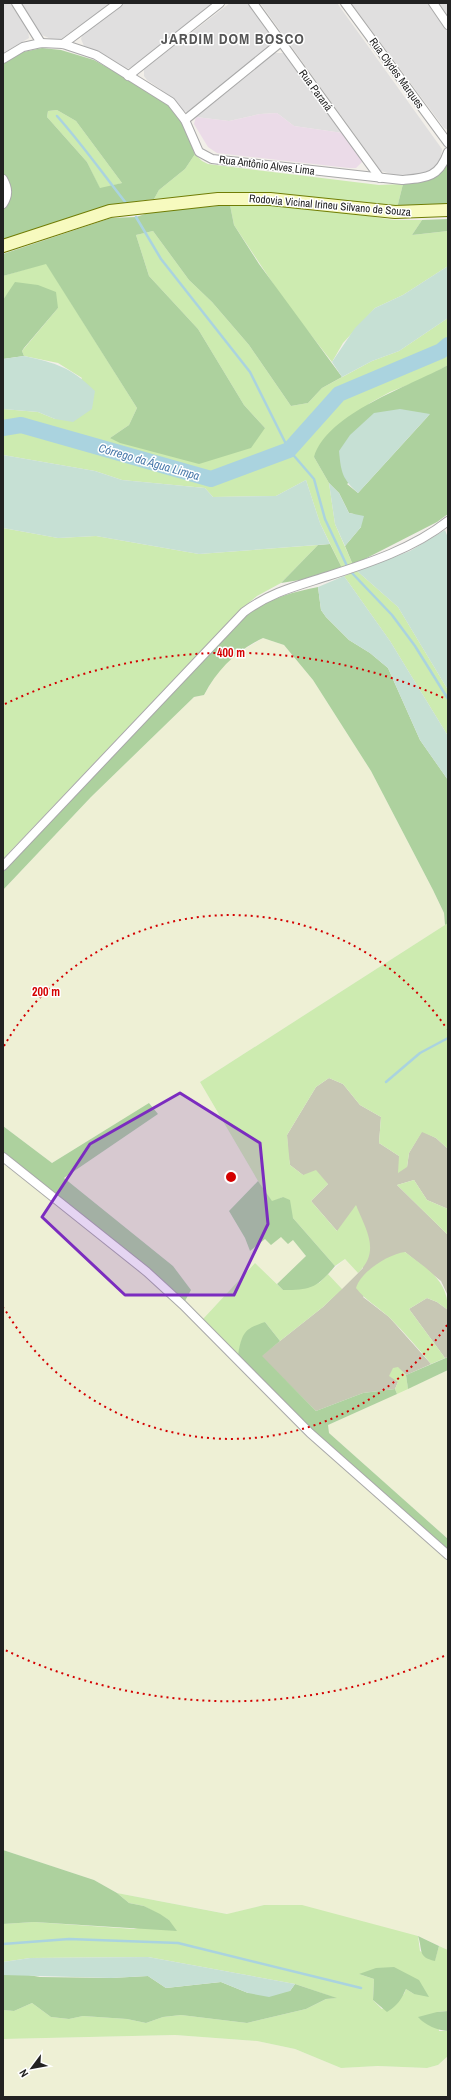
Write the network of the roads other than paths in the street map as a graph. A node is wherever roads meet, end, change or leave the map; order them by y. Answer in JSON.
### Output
{"nodes":[{"id":1,"x":16,"y":3,"type":"edge"},
{"id":2,"x":118,"y":3,"type":"edge"},
{"id":3,"x":220,"y":3,"type":"edge"},
{"id":4,"x":253,"y":3,"type":"edge"},
{"id":5,"x":345,"y":3,"type":"edge"},
{"id":6,"x":432,"y":3,"type":"edge"},
{"id":7,"x":448,"y":25,"type":"edge"},
{"id":8,"x":282,"y":42,"type":"junction"},
{"id":9,"x":42,"y":43,"type":"junction"},
{"id":10,"x":63,"y":44,"type":"junction"},
{"id":11,"x":3,"y":59,"type":"edge"},
{"id":12,"x":128,"y":76,"type":"junction"},
{"id":13,"x":185,"y":120,"type":"junction"},
{"id":14,"x":448,"y":143,"type":"edge"},
{"id":15,"x":448,"y":152,"type":"edge"},
{"id":16,"x":380,"y":178,"type":"junction"},
{"id":17,"x":3,"y":179,"type":"edge"},
{"id":18,"x":3,"y":204,"type":"edge"},
{"id":19,"x":448,"y":210,"type":"edge"},
{"id":20,"x":3,"y":246,"type":"edge"},
{"id":21,"x":448,"y":521,"type":"edge"},
{"id":22,"x":3,"y":866,"type":"edge"},
{"id":23,"x":3,"y":1157,"type":"edge"},
{"id":24,"x":448,"y":1555,"type":"edge"}],
"edges":[{"from":1,"to":9,"type":"street"},
{"from":2,"to":10,"type":"street"},
{"from":3,"to":12,"type":"street"},
{"from":4,"to":8,"type":"street","name":"Rua Paraná"},
{"from":5,"to":14,"type":"street","name":"Rua Clydes Marques"},
{"from":6,"to":7,"type":"street"},
{"from":8,"to":13,"type":"street"},
{"from":8,"to":16,"type":"street","name":"Rua Paraná"},
{"from":9,"to":10,"type":"street","name":"Rua Antônio Alves Lima"},
{"from":9,"to":11,"type":"street","name":"Rua Antônio Alves Lima"},
{"from":10,"to":12,"type":"street","name":"Rua Antônio Alves Lima"},
{"from":12,"to":13,"type":"street","name":"Rua Antônio Alves Lima"},
{"from":13,"to":16,"type":"street","name":"Rua Antônio Alves Lima"},
{"from":15,"to":16,"type":"street","name":"Rua Antônio Alves Lima"},
{"from":17,"to":18,"type":"street"},
{"from":19,"to":20,"type":"main road","name":"Rodovia Vicinal Irineu Silvano de Souza"},
{"from":21,"to":22,"type":"street"},
{"from":23,"to":24,"type":"street"}]}
